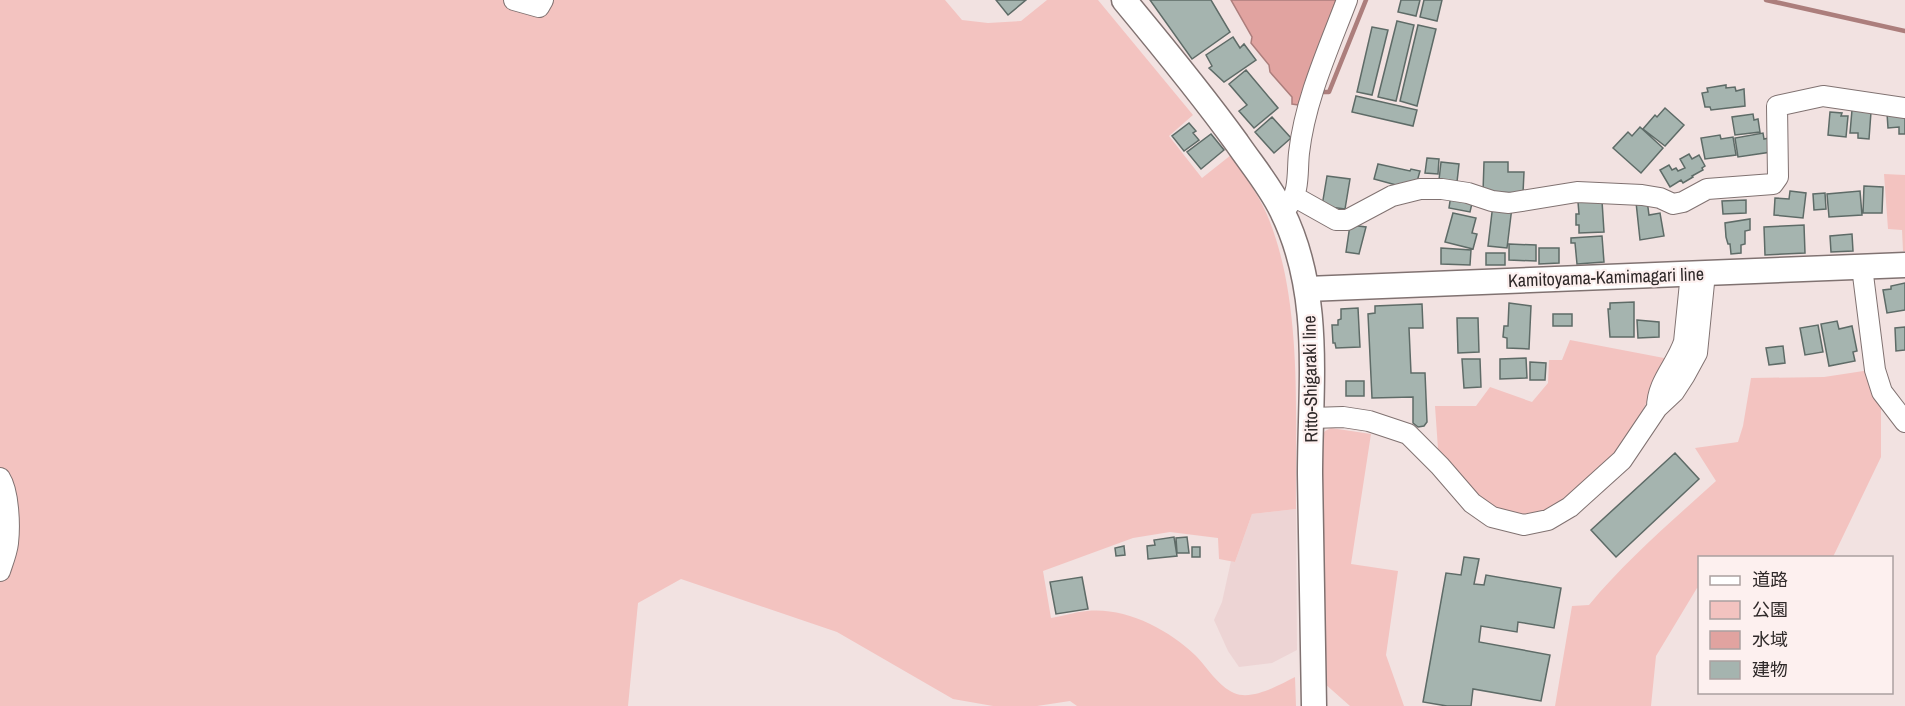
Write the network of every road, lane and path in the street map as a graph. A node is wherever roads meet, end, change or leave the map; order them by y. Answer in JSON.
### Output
{"nodes":[{"id":1,"x":514,"y":0,"type":"edge"},
{"id":2,"x":543,"y":0,"type":"edge"},
{"id":3,"x":1124,"y":0,"type":"edge"},
{"id":4,"x":1347,"y":0,"type":"edge"},
{"id":5,"x":1905,"y":108,"type":"edge"},
{"id":6,"x":1289,"y":205,"type":"junction"},
{"id":7,"x":1905,"y":265,"type":"edge"},
{"id":8,"x":1862,"y":267,"type":"junction"},
{"id":9,"x":1698,"y":273,"type":"junction"},
{"id":10,"x":1307,"y":289,"type":"junction"},
{"id":11,"x":1312,"y":418,"type":"junction"},
{"id":12,"x":1905,"y":422,"type":"edge"},
{"id":13,"x":0,"y":478,"type":"edge"},
{"id":14,"x":0,"y":571,"type":"edge"},
{"id":15,"x":1314,"y":706,"type":"edge"}],
"edges":[{"from":1,"to":2,"type":"lane"},
{"from":3,"to":6,"type":"main road","name":"Ritto-Shigaraki line"},
{"from":4,"to":6,"type":"lane"},
{"from":5,"to":6,"type":"lane"},
{"from":6,"to":10,"type":"main road","name":"Ritto-Shigaraki line"},
{"from":7,"to":8,"type":"main road","name":"Kamitoyama-Kamimagari line"},
{"from":8,"to":9,"type":"main road","name":"Kamitoyama-Kamimagari line"},
{"from":8,"to":12,"type":"lane"},
{"from":9,"to":10,"type":"main road","name":"Kamitoyama-Kamimagari line"},
{"from":9,"to":11,"type":"lane"},
{"from":10,"to":11,"type":"main road","name":"Ritto-Shigaraki line"},
{"from":11,"to":15,"type":"main road","name":"Ritto-Shigaraki line"},
{"from":13,"to":14,"type":"lane"}]}
